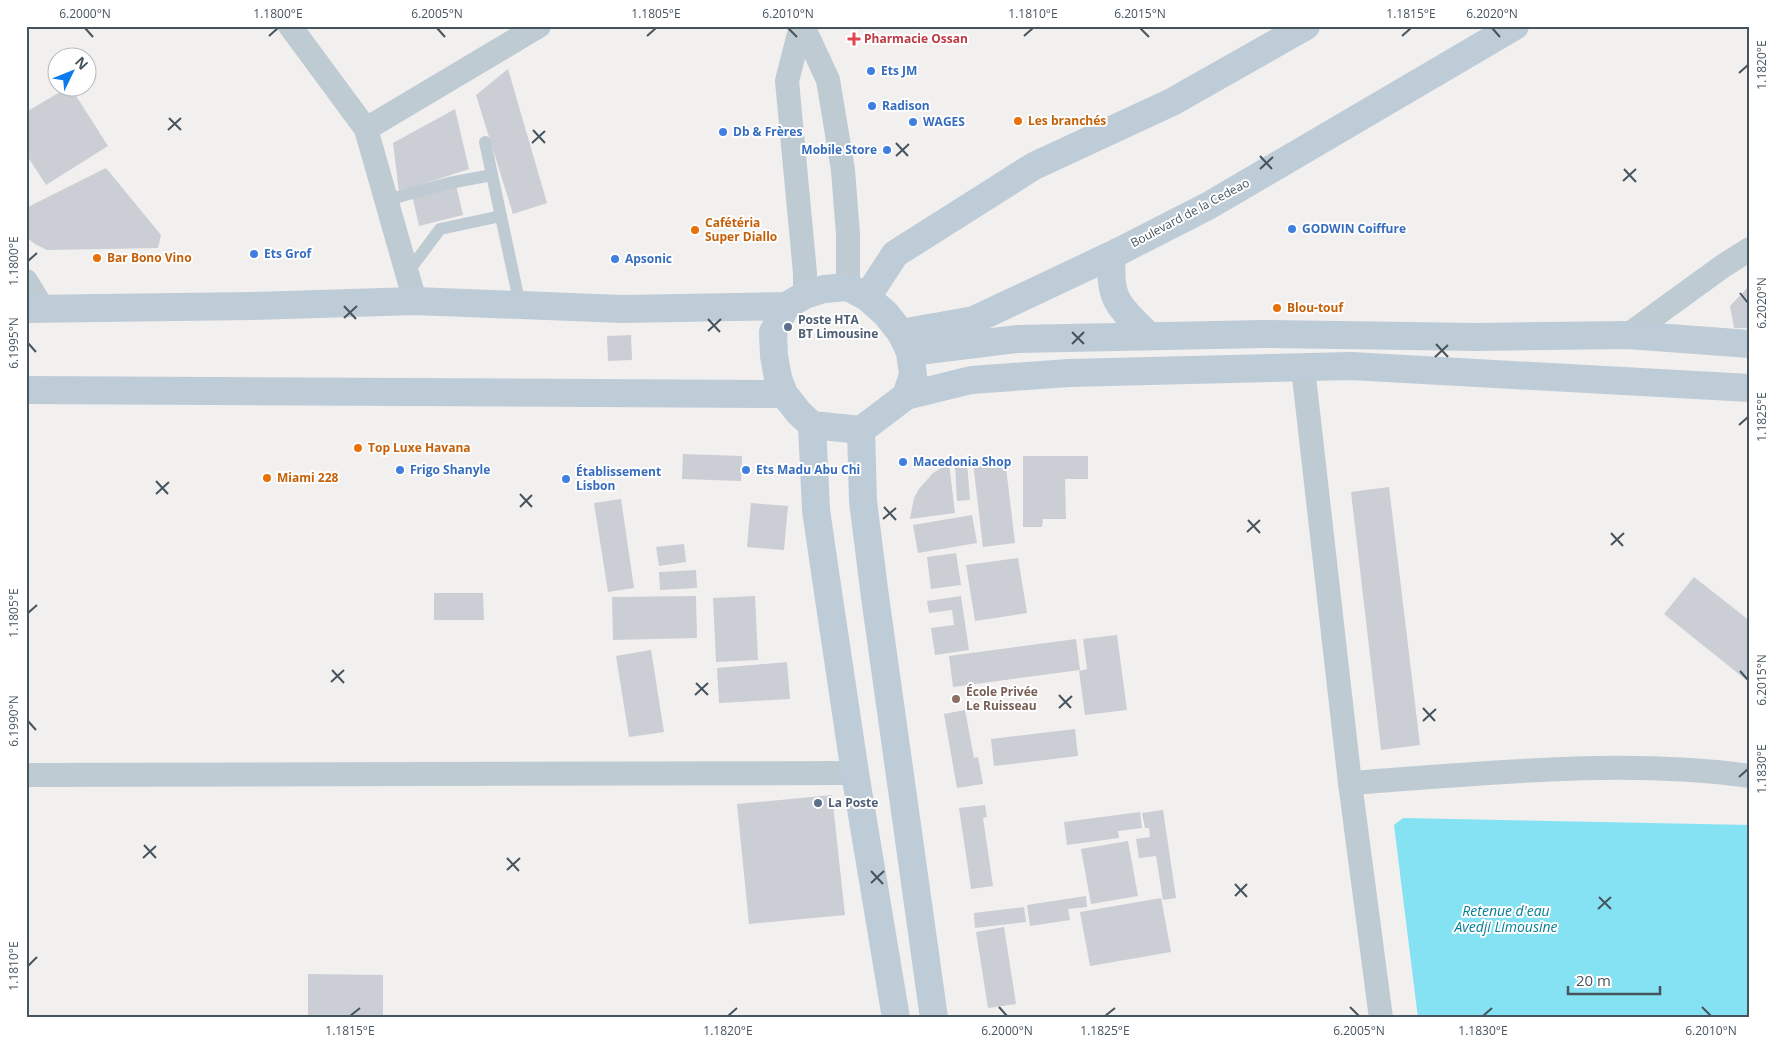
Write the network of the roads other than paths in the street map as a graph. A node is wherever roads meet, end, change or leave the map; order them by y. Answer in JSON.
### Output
{"nodes":[{"id":1,"x":290,"y":26,"type":"edge"},
{"id":2,"x":539,"y":26,"type":"edge"},
{"id":3,"x":802,"y":26,"type":"edge"},
{"id":4,"x":1306,"y":26,"type":"edge"},
{"id":5,"x":1514,"y":26,"type":"edge"},
{"id":6,"x":366,"y":129,"type":"junction"},
{"id":7,"x":485,"y":142,"type":"dead end"},
{"id":8,"x":492,"y":175,"type":"junction"},
{"id":9,"x":387,"y":200,"type":"junction"},
{"id":10,"x":501,"y":216,"type":"junction"},
{"id":11,"x":1750,"y":249,"type":"edge"},
{"id":12,"x":1118,"y":252,"type":"junction"},
{"id":13,"x":408,"y":272,"type":"junction"},
{"id":14,"x":26,"y":281,"type":"edge"},
{"id":15,"x":857,"y":292,"type":"junction"},
{"id":16,"x":795,"y":300,"type":"junction"},
{"id":17,"x":415,"y":301,"type":"junction"},
{"id":18,"x":520,"y":305,"type":"junction"},
{"id":19,"x":34,"y":309,"type":"edge"},
{"id":20,"x":1628,"y":335,"type":"junction"},
{"id":21,"x":1149,"y":336,"type":"junction"},
{"id":22,"x":906,"y":342,"type":"junction"},
{"id":23,"x":1750,"y":344,"type":"edge"},
{"id":24,"x":1303,"y":368,"type":"junction"},
{"id":25,"x":1750,"y":388,"type":"edge"},
{"id":26,"x":26,"y":390,"type":"edge"},
{"id":27,"x":784,"y":394,"type":"junction"},
{"id":28,"x":906,"y":396,"type":"junction"},
{"id":29,"x":812,"y":425,"type":"junction"},
{"id":30,"x":861,"y":430,"type":"junction"},
{"id":31,"x":855,"y":773,"type":"junction"},
{"id":32,"x":26,"y":775,"type":"edge"},
{"id":33,"x":1750,"y":776,"type":"edge"},
{"id":34,"x":1350,"y":783,"type":"junction"},
{"id":35,"x":896,"y":1018,"type":"edge"},
{"id":36,"x":934,"y":1018,"type":"edge"},
{"id":37,"x":1381,"y":1018,"type":"edge"}],
"edges":[{"from":1,"to":6,"type":"street"},
{"from":2,"to":6,"type":"street"},
{"from":3,"to":15,"type":"street"},
{"from":3,"to":16,"type":"street"},
{"from":4,"to":15,"type":"main road"},
{"from":5,"to":12,"type":"main road","name":"Boulevard de la Cedeao"},
{"from":6,"to":9,"type":"street"},
{"from":7,"to":8,"type":"lane"},
{"from":8,"to":9,"type":"lane"},
{"from":8,"to":10,"type":"lane"},
{"from":9,"to":13,"type":"street"},
{"from":10,"to":13,"type":"lane"},
{"from":10,"to":18,"type":"lane"},
{"from":11,"to":20,"type":"street"},
{"from":12,"to":21,"type":"main road"},
{"from":12,"to":22,"type":"main road","name":"Boulevard de la Cedeao"},
{"from":13,"to":17,"type":"street"},
{"from":14,"to":19,"type":"street"},
{"from":15,"to":16,"type":"main road"},
{"from":15,"to":22,"type":"main road"},
{"from":16,"to":18,"type":"main road"},
{"from":16,"to":27,"type":"main road"},
{"from":17,"to":18,"type":"main road"},
{"from":17,"to":19,"type":"main road"},
{"from":20,"to":21,"type":"main road"},
{"from":20,"to":23,"type":"main road"},
{"from":21,"to":22,"type":"main road"},
{"from":22,"to":28,"type":"main road"},
{"from":24,"to":25,"type":"main road"},
{"from":24,"to":28,"type":"main road"},
{"from":24,"to":34,"type":"street"},
{"from":26,"to":27,"type":"main road"},
{"from":27,"to":29,"type":"main road"},
{"from":28,"to":30,"type":"main road"},
{"from":29,"to":30,"type":"main road"},
{"from":29,"to":31,"type":"main road"},
{"from":30,"to":36,"type":"main road"},
{"from":31,"to":32,"type":"street"},
{"from":31,"to":35,"type":"main road"},
{"from":33,"to":34,"type":"street"},
{"from":34,"to":37,"type":"street"}]}
